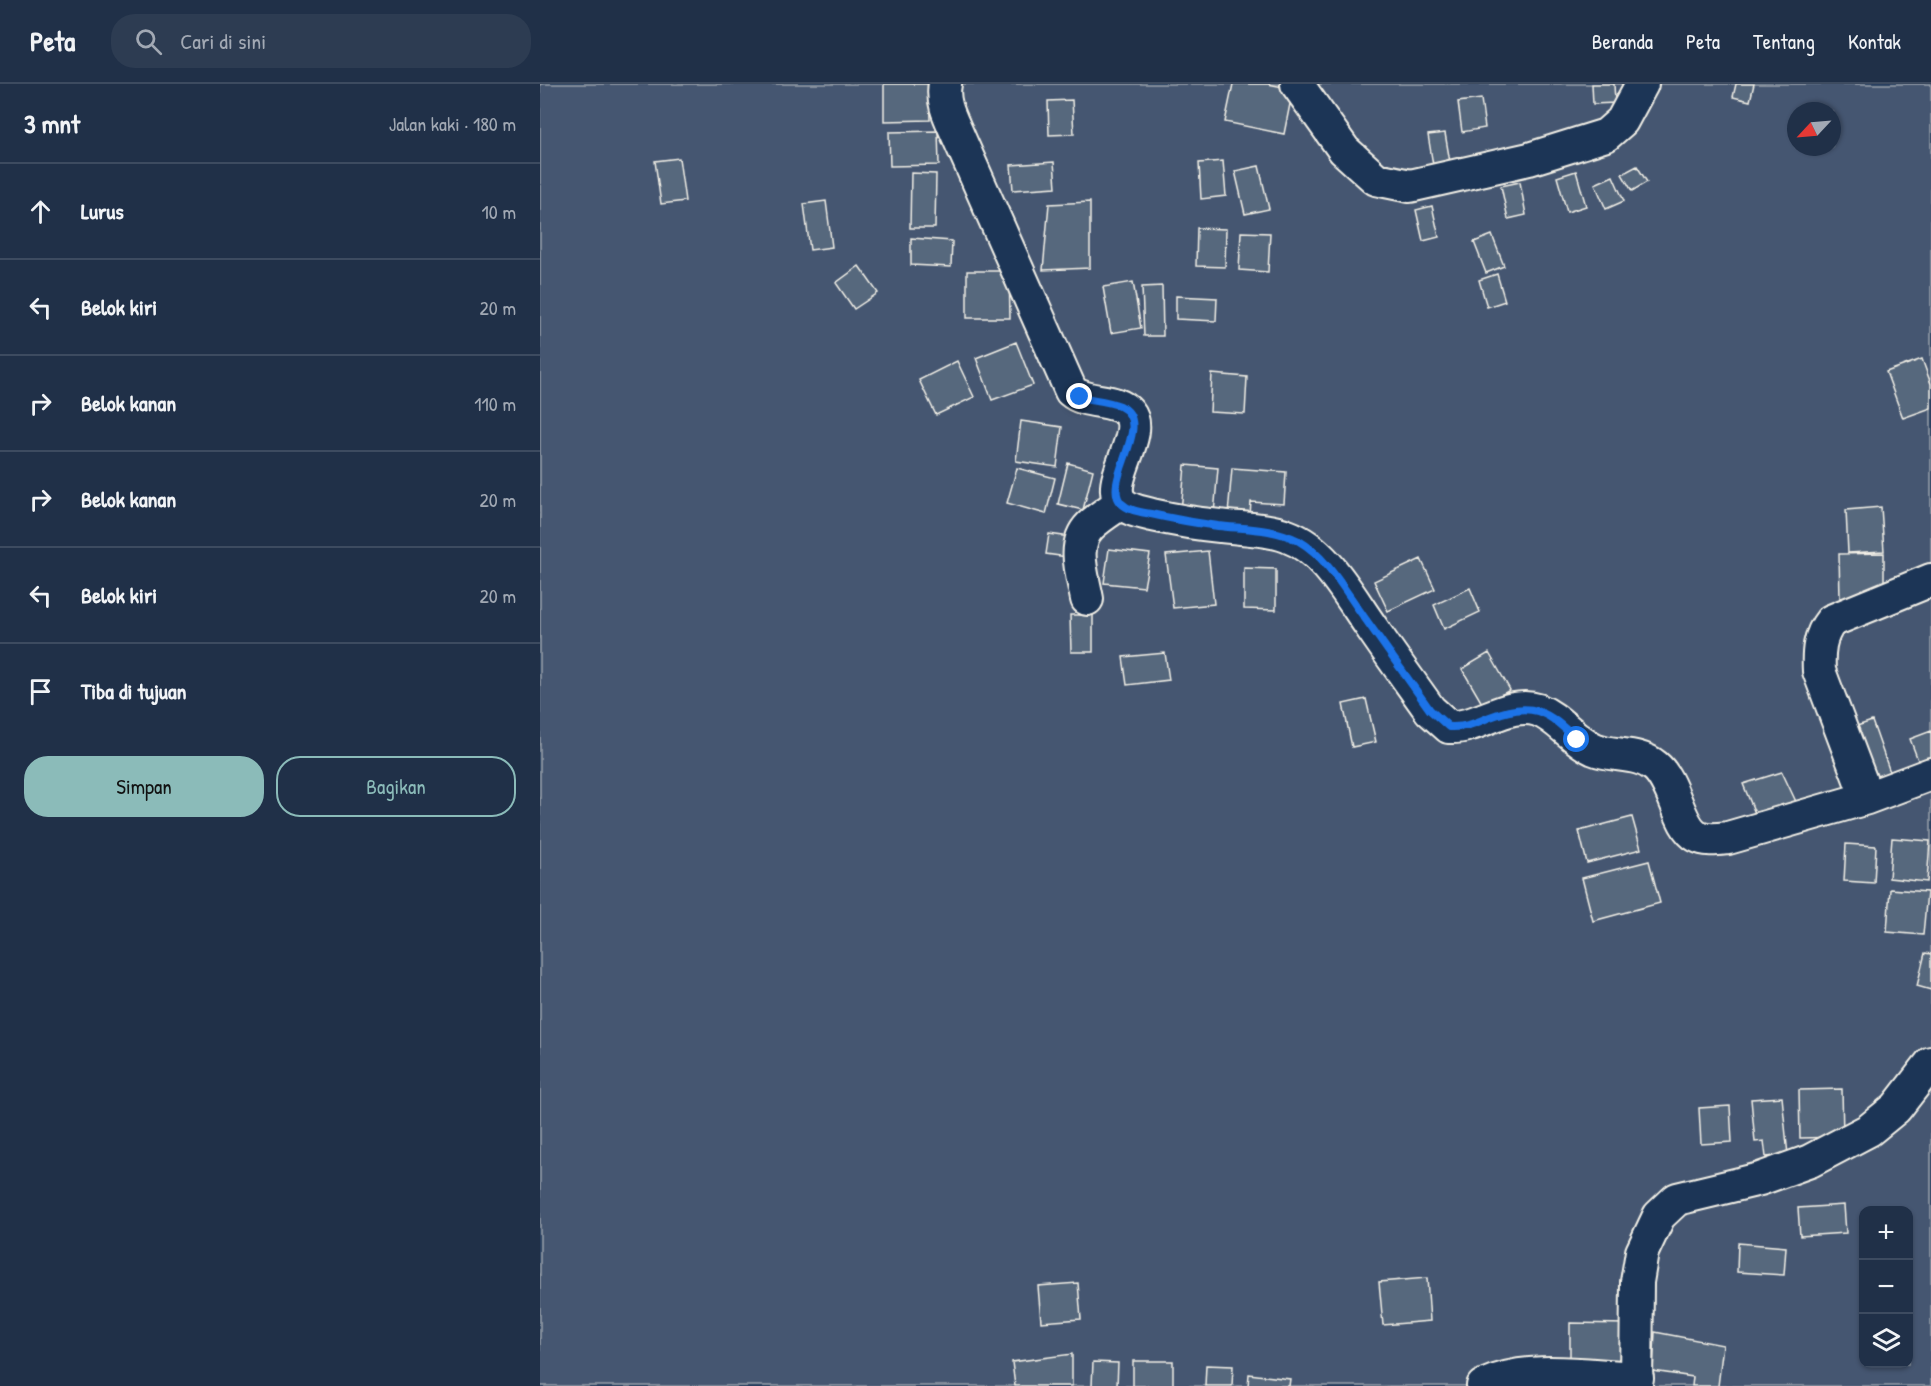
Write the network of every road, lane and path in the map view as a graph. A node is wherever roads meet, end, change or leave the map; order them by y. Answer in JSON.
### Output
{"nodes":[{"id":1,"x":945,"y":84,"type":"edge"},
{"id":2,"x":1297,"y":84,"type":"edge"},
{"id":3,"x":1642,"y":84,"type":"edge"},
{"id":4,"x":1121,"y":503,"type":"junction"},
{"id":5,"x":1931,"y":580,"type":"edge"},
{"id":6,"x":1087,"y":599,"type":"dead end"},
{"id":7,"x":1931,"y":774,"type":"edge"},
{"id":8,"x":1867,"y":798,"type":"junction"},
{"id":9,"x":1931,"y":1063,"type":"edge"},
{"id":10,"x":1637,"y":1382,"type":"edge"},
{"id":11,"x":1483,"y":1386,"type":"edge"}],
"edges":[{"from":1,"to":4,"type":"street"},
{"from":2,"to":3,"type":"street"},
{"from":4,"to":6,"type":"street"},
{"from":4,"to":8,"type":"street"},
{"from":5,"to":8,"type":"street"},
{"from":7,"to":8,"type":"street"},
{"from":9,"to":10,"type":"street"},
{"from":10,"to":11,"type":"street"}]}
